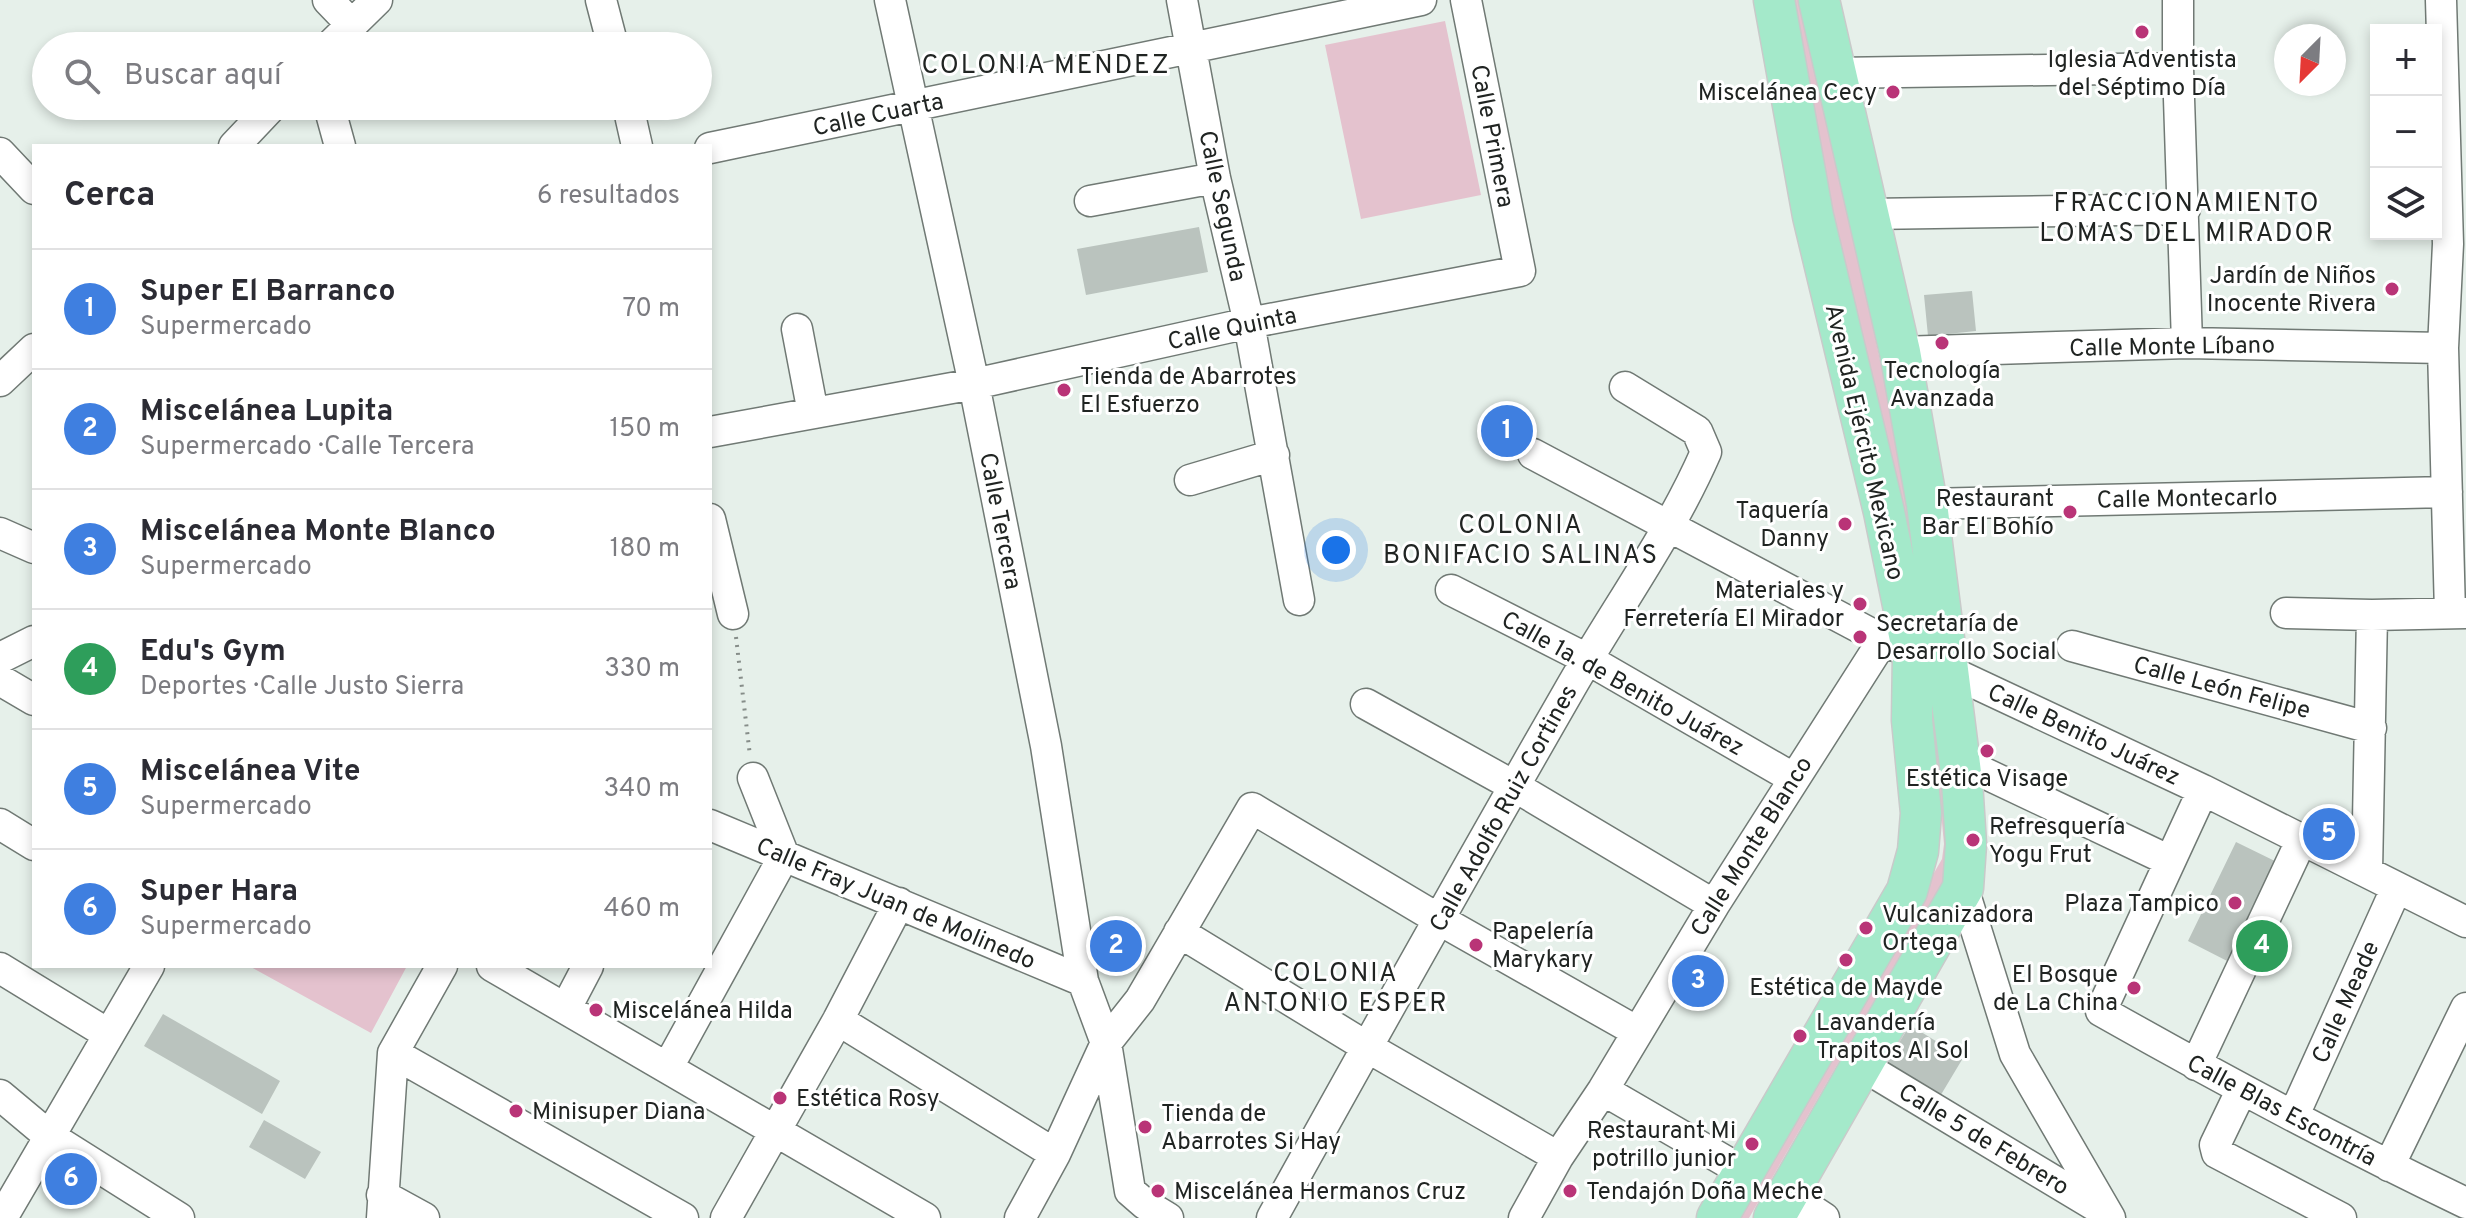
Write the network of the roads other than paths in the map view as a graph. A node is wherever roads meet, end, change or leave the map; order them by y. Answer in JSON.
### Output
{"nodes":[{"id":1,"x":328,"y":0,"type":"edge"},
{"id":2,"x":377,"y":0,"type":"edge"},
{"id":3,"x":601,"y":0,"type":"edge"},
{"id":4,"x":890,"y":0,"type":"edge"},
{"id":5,"x":1182,"y":0,"type":"edge"},
{"id":6,"x":1421,"y":0,"type":"edge"},
{"id":7,"x":1466,"y":0,"type":"edge"},
{"id":8,"x":1774,"y":0,"type":"edge"},
{"id":9,"x":1819,"y":0,"type":"edge"},
{"id":10,"x":2178,"y":0,"type":"edge"},
{"id":11,"x":2441,"y":0,"type":"edge"},
{"id":12,"x":352,"y":25,"type":"junction"},
{"id":13,"x":345,"y":32,"type":"edge"},
{"id":14,"x":609,"y":32,"type":"edge"},
{"id":15,"x":1190,"y":48,"type":"junction"},
{"id":16,"x":2178,"y":68,"type":"junction"},
{"id":17,"x":1835,"y":73,"type":"junction"},
{"id":18,"x":914,"y":107,"type":"junction"},
{"id":19,"x":259,"y":120,"type":"edge"},
{"id":20,"x":333,"y":120,"type":"edge"},
{"id":21,"x":631,"y":120,"type":"edge"},
{"id":22,"x":236,"y":144,"type":"edge"},
{"id":23,"x":339,"y":144,"type":"edge"},
{"id":24,"x":637,"y":144,"type":"edge"},
{"id":25,"x":712,"y":148,"type":"edge"},
{"id":26,"x":0,"y":153,"type":"edge"},
{"id":27,"x":1215,"y":178,"type":"junction"},
{"id":28,"x":32,"y":187,"type":"edge"},
{"id":29,"x":1090,"y":201,"type":"dead end"},
{"id":30,"x":2185,"y":209,"type":"junction"},
{"id":31,"x":1869,"y":214,"type":"junction"},
{"id":32,"x":2457,"y":244,"type":"edge"},
{"id":33,"x":1520,"y":271,"type":"joint"},
{"id":34,"x":1249,"y":323,"type":"junction"},
{"id":35,"x":797,"y":329,"type":"dead end"},
{"id":36,"x":2187,"y":343,"type":"junction"},
{"id":37,"x":2443,"y":348,"type":"junction"},
{"id":38,"x":32,"y":351,"type":"edge"},
{"id":39,"x":1900,"y":352,"type":"junction"},
{"id":40,"x":0,"y":381,"type":"edge"},
{"id":41,"x":974,"y":384,"type":"junction"},
{"id":42,"x":1625,"y":387,"type":"dead end"},
{"id":43,"x":813,"y":413,"type":"junction"},
{"id":44,"x":712,"y":432,"type":"edge"},
{"id":45,"x":1533,"y":454,"type":"dead end"},
{"id":46,"x":1274,"y":455,"type":"junction"},
{"id":47,"x":1190,"y":480,"type":"dead end"},
{"id":48,"x":2447,"y":492,"type":"junction"},
{"id":49,"x":1927,"y":504,"type":"junction"},
{"id":50,"x":1668,"y":525,"type":"junction"},
{"id":51,"x":712,"y":527,"type":"edge"},
{"id":52,"x":0,"y":533,"type":"edge"},
{"id":53,"x":32,"y":547,"type":"edge"},
{"id":54,"x":1451,"y":590,"type":"dead end"},
{"id":55,"x":1299,"y":600,"type":"dead end"},
{"id":56,"x":2461,"y":609,"type":"edge"},
{"id":57,"x":2286,"y":613,"type":"dead end"},
{"id":58,"x":733,"y":614,"type":"road end"},
{"id":59,"x":2372,"y":615,"type":"junction"},
{"id":60,"x":32,"y":642,"type":"edge"},
{"id":61,"x":2072,"y":646,"type":"dead end"},
{"id":62,"x":1898,"y":647,"type":"junction"},
{"id":63,"x":0,"y":658,"type":"edge"},
{"id":64,"x":1587,"y":659,"type":"junction"},
{"id":65,"x":1950,"y":672,"type":"junction"},
{"id":66,"x":0,"y":680,"type":"edge"},
{"id":67,"x":32,"y":699,"type":"edge"},
{"id":68,"x":1366,"y":704,"type":"dead end"},
{"id":69,"x":2371,"y":728,"type":"junction"},
{"id":70,"x":1959,"y":761,"type":"junction"},
{"id":71,"x":753,"y":778,"type":"road end"},
{"id":72,"x":1793,"y":778,"type":"junction"},
{"id":73,"x":1514,"y":786,"type":"junction"},
{"id":74,"x":2203,"y":790,"type":"junction"},
{"id":75,"x":0,"y":824,"type":"edge"},
{"id":76,"x":712,"y":826,"type":"edge"},
{"id":77,"x":2302,"y":839,"type":"junction"},
{"id":78,"x":32,"y":844,"type":"edge"},
{"id":79,"x":784,"y":856,"type":"junction"},
{"id":80,"x":2170,"y":861,"type":"junction"},
{"id":81,"x":2367,"y":872,"type":"junction"},
{"id":82,"x":1963,"y":888,"type":"junction"},
{"id":83,"x":2396,"y":889,"type":"junction"},
{"id":84,"x":899,"y":903,"type":"junction"},
{"id":85,"x":1714,"y":905,"type":"junction"},
{"id":86,"x":2466,"y":912,"type":"edge"},
{"id":87,"x":1440,"y":920,"type":"junction"},
{"id":88,"x":2466,"y":922,"type":"edge"},
{"id":89,"x":1179,"y":932,"type":"junction"},
{"id":90,"x":0,"y":968,"type":"edge"},
{"id":91,"x":148,"y":968,"type":"edge"},
{"id":92,"x":441,"y":968,"type":"edge"},
{"id":93,"x":496,"y":968,"type":"edge"},
{"id":94,"x":587,"y":968,"type":"edge"},
{"id":95,"x":1083,"y":981,"type":"junction"},
{"id":96,"x":566,"y":1008,"type":"junction"},
{"id":97,"x":2466,"y":1008,"type":"edge"},
{"id":98,"x":838,"y":1020,"type":"junction"},
{"id":99,"x":1636,"y":1031,"type":"junction"},
{"id":100,"x":108,"y":1034,"type":"junction"},
{"id":101,"x":1106,"y":1043,"type":"junction"},
{"id":102,"x":1367,"y":1047,"type":"junction"},
{"id":103,"x":393,"y":1053,"type":"junction"},
{"id":104,"x":2196,"y":1065,"type":"junction"},
{"id":105,"x":1863,"y":1066,"type":"junction"},
{"id":106,"x":668,"y":1067,"type":"junction"},
{"id":107,"x":2242,"y":1089,"type":"junction"},
{"id":108,"x":1603,"y":1090,"type":"junction"},
{"id":109,"x":0,"y":1095,"type":"edge"},
{"id":110,"x":2294,"y":1115,"type":"junction"},
{"id":111,"x":777,"y":1130,"type":"junction"},
{"id":112,"x":49,"y":1136,"type":"junction"},
{"id":113,"x":1055,"y":1154,"type":"junction"},
{"id":114,"x":1558,"y":1157,"type":"junction"},
{"id":115,"x":2389,"y":1166,"type":"junction"},
{"id":116,"x":1744,"y":1172,"type":"junction"},
{"id":117,"x":2466,"y":1203,"type":"edge"},
{"id":118,"x":382,"y":1206,"type":"edge"},
{"id":119,"x":1781,"y":1206,"type":"edge"},
{"id":120,"x":145,"y":1210,"type":"edge"},
{"id":121,"x":2108,"y":1215,"type":"edge"},
{"id":122,"x":2,"y":1218,"type":"edge"},
{"id":123,"x":179,"y":1218,"type":"edge"},
{"id":124,"x":424,"y":1218,"type":"edge"},
{"id":125,"x":683,"y":1218,"type":"edge"},
{"id":126,"x":726,"y":1218,"type":"edge"},
{"id":127,"x":925,"y":1218,"type":"edge"},
{"id":128,"x":1020,"y":1218,"type":"edge"},
{"id":129,"x":1168,"y":1218,"type":"edge"},
{"id":130,"x":1272,"y":1218,"type":"edge"},
{"id":131,"x":1524,"y":1218,"type":"edge"},
{"id":132,"x":1717,"y":1218,"type":"edge"},
{"id":133,"x":1824,"y":1218,"type":"edge"},
{"id":134,"x":2341,"y":1218,"type":"edge"}],
"edges":[{"from":1,"to":12,"type":"street"},
{"from":2,"to":12,"type":"street"},
{"from":3,"to":14,"type":"street"},
{"from":4,"to":18,"type":"street","name":"Calle Tercera"},
{"from":5,"to":15,"type":"street","name":"Calle Segunda"},
{"from":6,"to":15,"type":"street","name":"Calle Cuarta"},
{"from":7,"to":33,"type":"street","name":"Calle Primera"},
{"from":8,"to":62,"type":"main road","name":"Avenida Ejército Mexicano"},
{"from":9,"to":17,"type":"main road","name":"Avenida Ejército Mexicano"},
{"from":10,"to":16,"type":"street"},
{"from":11,"to":32,"type":"street"},
{"from":12,"to":13,"type":"street"},
{"from":15,"to":18,"type":"street","name":"Calle Cuarta"},
{"from":15,"to":27,"type":"street","name":"Calle Segunda"},
{"from":16,"to":17,"type":"street"},
{"from":16,"to":30,"type":"street"},
{"from":17,"to":31,"type":"main road","name":"Avenida Ejército Mexicano"},
{"from":18,"to":25,"type":"street","name":"Calle Cuarta"},
{"from":18,"to":41,"type":"street","name":"Calle Tercera"},
{"from":19,"to":22,"type":"street"},
{"from":20,"to":23,"type":"street"},
{"from":21,"to":24,"type":"street"},
{"from":26,"to":28,"type":"street"},
{"from":27,"to":29,"type":"street"},
{"from":27,"to":34,"type":"street","name":"Calle Segunda"},
{"from":30,"to":31,"type":"street"},
{"from":30,"to":36,"type":"street"},
{"from":31,"to":39,"type":"main road","name":"Avenida Ejército Mexicano"},
{"from":32,"to":37,"type":"street"},
{"from":33,"to":34,"type":"street","name":"Calle Quinta"},
{"from":34,"to":41,"type":"street","name":"Calle Quinta"},
{"from":34,"to":46,"type":"street","name":"Calle Segunda"},
{"from":35,"to":43,"type":"street"},
{"from":36,"to":37,"type":"street","name":"Calle Monte Líbano"},
{"from":36,"to":39,"type":"street","name":"Calle Monte Líbano"},
{"from":37,"to":48,"type":"street"},
{"from":38,"to":40,"type":"street"},
{"from":39,"to":49,"type":"main road","name":"Avenida Ejército Mexicano"},
{"from":41,"to":43,"type":"street","name":"Calle Quinta"},
{"from":41,"to":95,"type":"street","name":"Calle Tercera"},
{"from":42,"to":50,"type":"street","name":"Calle Adolfo Ruiz Cortines"},
{"from":43,"to":44,"type":"street","name":"Calle Quinta"},
{"from":45,"to":50,"type":"street","name":"Calle Benito Juárez"},
{"from":46,"to":47,"type":"street"},
{"from":46,"to":55,"type":"street","name":"Calle Segunda"},
{"from":48,"to":49,"type":"street","name":"Calle Montecarlo"},
{"from":48,"to":56,"type":"street"},
{"from":49,"to":65,"type":"main road","name":"Avenida Ejército Mexicano"},
{"from":50,"to":62,"type":"street","name":"Calle Benito Juárez"},
{"from":50,"to":64,"type":"street","name":"Calle Adolfo Ruiz Cortines"},
{"from":51,"to":58,"type":"street"},
{"from":52,"to":53,"type":"street"},
{"from":54,"to":64,"type":"street","name":"Calle 1a. de Benito Juárez"},
{"from":56,"to":59,"type":"street"},
{"from":57,"to":59,"type":"street"},
{"from":59,"to":69,"type":"street"},
{"from":60,"to":63,"type":"street"},
{"from":61,"to":69,"type":"street","name":"Calle León Felipe"},
{"from":62,"to":65,"type":"street","name":"Calle Benito Juárez"},
{"from":62,"to":72,"type":"street","name":"Calle Monte Blanco"},
{"from":62,"to":116,"type":"main road","name":"Avenida Ejército Mexicano"},
{"from":64,"to":72,"type":"street","name":"Calle 1a. de Benito Juárez"},
{"from":64,"to":73,"type":"street","name":"Calle Adolfo Ruiz Cortines"},
{"from":65,"to":70,"type":"main road","name":"Avenida Ejército Mexicano"},
{"from":65,"to":74,"type":"street","name":"Calle Benito Juárez"},
{"from":66,"to":67,"type":"street"},
{"from":68,"to":73,"type":"street"},
{"from":69,"to":81,"type":"street"},
{"from":70,"to":80,"type":"street"},
{"from":70,"to":82,"type":"main road","name":"Avenida Ejército Mexicano"},
{"from":71,"to":79,"type":"street"},
{"from":72,"to":85,"type":"street","name":"Calle Monte Blanco"},
{"from":73,"to":85,"type":"street"},
{"from":73,"to":87,"type":"street","name":"Calle Adolfo Ruiz Cortines"},
{"from":74,"to":77,"type":"street","name":"Calle Benito Juárez"},
{"from":74,"to":80,"type":"street"},
{"from":75,"to":78,"type":"street"},
{"from":76,"to":79,"type":"street","name":"Calle Fray Juan de Molinedo"},
{"from":77,"to":81,"type":"street","name":"Calle Benito Juárez"},
{"from":77,"to":104,"type":"street"},
{"from":79,"to":84,"type":"street","name":"Calle Fray Juan de Molinedo"},
{"from":79,"to":106,"type":"street"},
{"from":80,"to":104,"type":"street","name":"Calle Blas Escontría"},
{"from":81,"to":83,"type":"street","name":"Calle Benito Juárez"},
{"from":82,"to":105,"type":"main road","name":"Avenida Ejército Mexicano"},
{"from":82,"to":121,"type":"street"},
{"from":83,"to":88,"type":"street","name":"Calle Benito Juárez"},
{"from":83,"to":110,"type":"street","name":"Calle Meade"},
{"from":84,"to":95,"type":"street","name":"Calle Fray Juan de Molinedo"},
{"from":84,"to":98,"type":"street"},
{"from":85,"to":99,"type":"street","name":"Calle Monte Blanco"},
{"from":86,"to":88,"type":"street"},
{"from":87,"to":89,"type":"street"},
{"from":87,"to":99,"type":"street"},
{"from":87,"to":102,"type":"street","name":"Calle Adolfo Ruiz Cortines"},
{"from":89,"to":101,"type":"street"},
{"from":89,"to":102,"type":"street"},
{"from":90,"to":100,"type":"street"},
{"from":91,"to":100,"type":"street"},
{"from":92,"to":103,"type":"street"},
{"from":93,"to":96,"type":"street"},
{"from":94,"to":96,"type":"street"},
{"from":95,"to":101,"type":"street","name":"Calle Tercera"},
{"from":96,"to":106,"type":"street"},
{"from":97,"to":115,"type":"street"},
{"from":98,"to":111,"type":"street"},
{"from":98,"to":113,"type":"street"},
{"from":99,"to":108,"type":"street","name":"Calle Monte Blanco"},
{"from":100,"to":112,"type":"street"},
{"from":101,"to":113,"type":"street"},
{"from":101,"to":129,"type":"street","name":"Calle Tercera"},
{"from":102,"to":114,"type":"street"},
{"from":102,"to":130,"type":"street","name":"Calle Adolfo Ruiz Cortines"},
{"from":103,"to":118,"type":"street"},
{"from":103,"to":125,"type":"street"},
{"from":104,"to":107,"type":"street","name":"Calle Blas Escontría"},
{"from":105,"to":119,"type":"main road","name":"Avenida Ejército Mexicano"},
{"from":105,"to":121,"type":"street","name":"Calle 5 de Febrero"},
{"from":106,"to":111,"type":"street"},
{"from":107,"to":110,"type":"street","name":"Calle Blas Escontría"},
{"from":107,"to":134,"type":"street"},
{"from":108,"to":114,"type":"street","name":"Calle Monte Blanco"},
{"from":108,"to":116,"type":"street"},
{"from":109,"to":112,"type":"street"},
{"from":110,"to":115,"type":"street","name":"Calle Blas Escontría"},
{"from":111,"to":126,"type":"street"},
{"from":111,"to":127,"type":"street"},
{"from":112,"to":120,"type":"street"},
{"from":112,"to":122,"type":"street"},
{"from":113,"to":128,"type":"street"},
{"from":114,"to":131,"type":"street","name":"Calle Monte Blanco"},
{"from":115,"to":117,"type":"street","name":"Calle Blas Escontría"},
{"from":116,"to":132,"type":"main road","name":"Avenida Ejército Mexicano"},
{"from":118,"to":124,"type":"street"},
{"from":119,"to":133,"type":"street"},
{"from":120,"to":123,"type":"street"}]}
